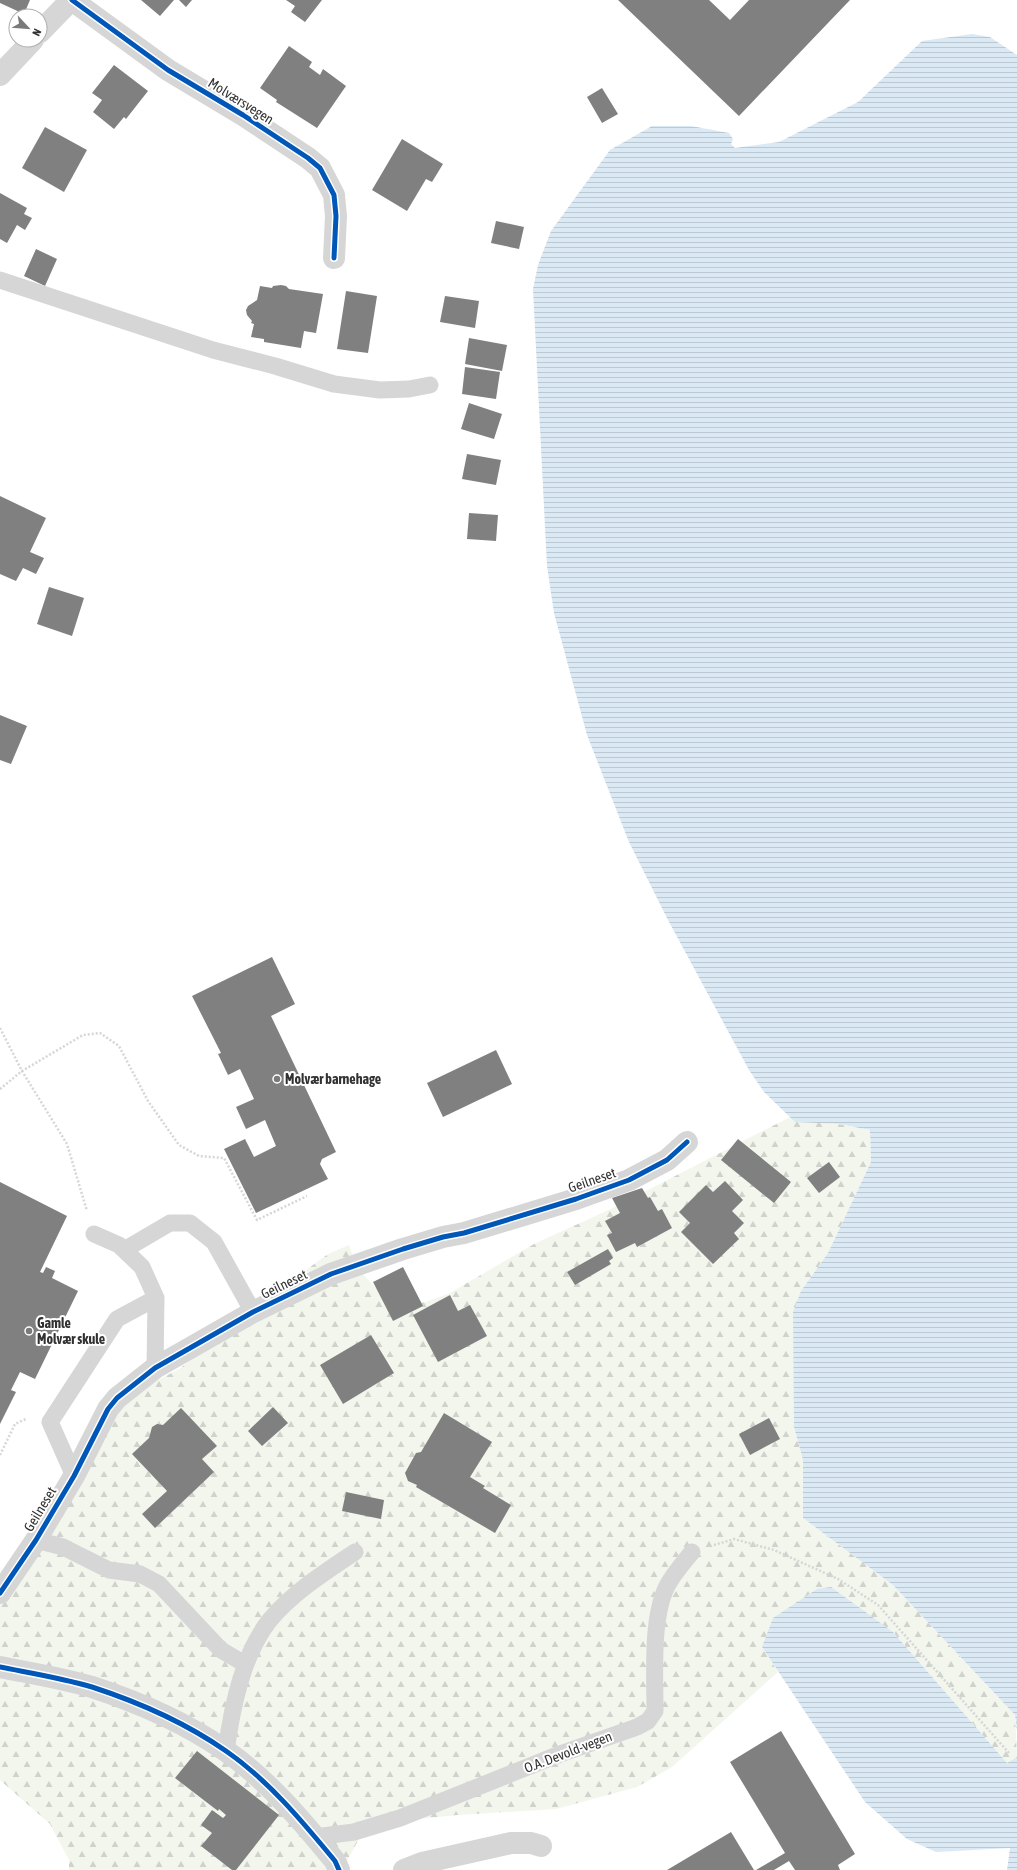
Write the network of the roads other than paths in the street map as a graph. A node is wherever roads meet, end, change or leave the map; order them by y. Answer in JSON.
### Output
{"nodes":[{"id":1,"x":72,"y":0,"type":"edge"},
{"id":2,"x":48,"y":24,"type":"edge"},
{"id":3,"x":25,"y":48,"type":"edge"},
{"id":4,"x":0,"y":74,"type":"edge"},
{"id":5,"x":334,"y":258,"type":"dead end"},
{"id":6,"x":0,"y":280,"type":"edge"},
{"id":7,"x":430,"y":385,"type":"dead end"},
{"id":8,"x":687,"y":1142,"type":"dead end"},
{"id":9,"x":94,"y":1234,"type":"road end"},
{"id":10,"x":124,"y":1250,"type":"junction"},
{"id":11,"x":156,"y":1298,"type":"junction"},
{"id":12,"x":252,"y":1312,"type":"junction"},
{"id":13,"x":155,"y":1368,"type":"junction"},
{"id":14,"x":74,"y":1476,"type":"junction"},
{"id":15,"x":36,"y":1540,"type":"junction"},
{"id":16,"x":354,"y":1552,"type":"dead end"},
{"id":17,"x":692,"y":1552,"type":"road end"},
{"id":18,"x":0,"y":1593,"type":"edge"},
{"id":19,"x":245,"y":1664,"type":"junction"},
{"id":20,"x":0,"y":1667,"type":"edge"},
{"id":21,"x":226,"y":1750,"type":"junction"},
{"id":22,"x":315,"y":1837,"type":"junction"},
{"id":23,"x":541,"y":1846,"type":"dead end"},
{"id":24,"x":339,"y":1870,"type":"edge"},
{"id":25,"x":404,"y":1870,"type":"edge"}],
"edges":[{"from":1,"to":2,"type":"street","name":"Molværsvegen"},
{"from":1,"to":5,"type":"street","name":"Molværsvegen"},
{"from":3,"to":4,"type":"street"},
{"from":6,"to":7,"type":"lane"},
{"from":8,"to":12,"type":"street","name":"Geilneset"},
{"from":9,"to":10,"type":"lane"},
{"from":10,"to":11,"type":"lane"},
{"from":10,"to":12,"type":"lane"},
{"from":11,"to":13,"type":"lane"},
{"from":11,"to":14,"type":"lane"},
{"from":12,"to":13,"type":"street","name":"Geilneset"},
{"from":13,"to":14,"type":"street","name":"Geilneset"},
{"from":14,"to":15,"type":"street","name":"Geilneset"},
{"from":15,"to":18,"type":"street","name":"Geilneset"},
{"from":15,"to":19,"type":"lane","name":"Geilneset"},
{"from":16,"to":19,"type":"lane"},
{"from":17,"to":22,"type":"lane","name":"O.A. Devold-vegen"},
{"from":19,"to":21,"type":"lane"},
{"from":20,"to":21,"type":"street"},
{"from":21,"to":22,"type":"street"},
{"from":22,"to":24,"type":"street"},
{"from":23,"to":25,"type":"street"}]}
